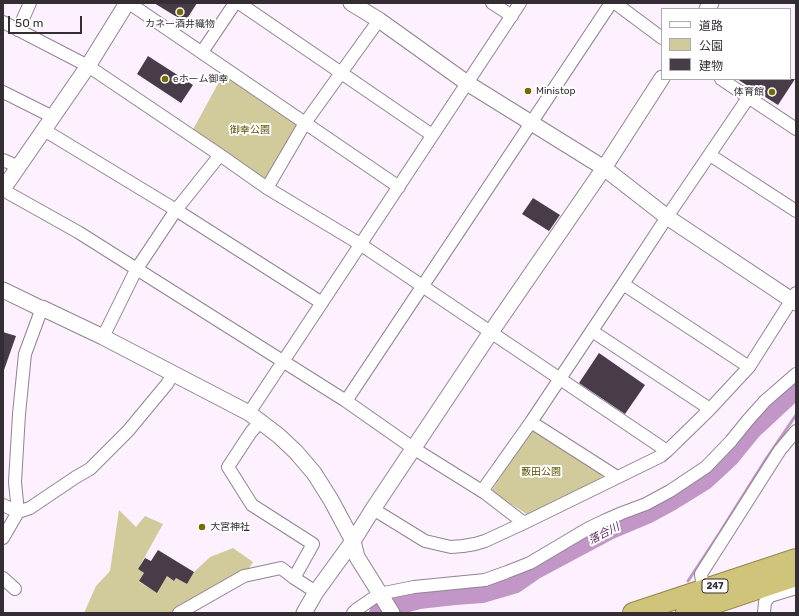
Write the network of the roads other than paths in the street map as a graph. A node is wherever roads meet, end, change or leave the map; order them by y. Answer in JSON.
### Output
{"nodes":[{"id":1,"x":30,"y":3,"type":"edge"},
{"id":2,"x":128,"y":3,"type":"edge"},
{"id":3,"x":235,"y":3,"type":"edge"},
{"id":4,"x":239,"y":3,"type":"edge"},
{"id":5,"x":351,"y":3,"type":"edge"},
{"id":6,"x":492,"y":3,"type":"edge"},
{"id":7,"x":520,"y":3,"type":"edge"},
{"id":8,"x":611,"y":3,"type":"edge"},
{"id":9,"x":616,"y":3,"type":"edge"},
{"id":10,"x":512,"y":16,"type":"junction"},
{"id":11,"x":379,"y":20,"type":"junction"},
{"id":12,"x":3,"y":22,"type":"edge"},
{"id":13,"x":18,"y":30,"type":"junction"},
{"id":14,"x":661,"y":37,"type":"edge"},
{"id":15,"x":202,"y":52,"type":"junction"},
{"id":16,"x":88,"y":66,"type":"junction"},
{"id":17,"x":341,"y":73,"type":"junction"},
{"id":18,"x":661,"y":80,"type":"edge"},
{"id":19,"x":722,"y":80,"type":"edge"},
{"id":20,"x":467,"y":83,"type":"junction"},
{"id":21,"x":3,"y":92,"type":"edge"},
{"id":22,"x":748,"y":98,"type":"junction"},
{"id":23,"x":53,"y":117,"type":"junction"},
{"id":24,"x":306,"y":123,"type":"junction"},
{"id":25,"x":531,"y":123,"type":"junction"},
{"id":26,"x":796,"y":129,"type":"edge"},
{"id":27,"x":44,"y":130,"type":"junction"},
{"id":28,"x":432,"y":135,"type":"junction"},
{"id":29,"x":710,"y":154,"type":"junction"},
{"id":30,"x":220,"y":156,"type":"junction"},
{"id":31,"x":3,"y":160,"type":"edge"},
{"id":32,"x":19,"y":167,"type":"junction"},
{"id":33,"x":604,"y":168,"type":"junction"},
{"id":34,"x":399,"y":187,"type":"junction"},
{"id":35,"x":267,"y":188,"type":"junction"},
{"id":36,"x":3,"y":190,"type":"edge"},
{"id":37,"x":176,"y":210,"type":"junction"},
{"id":38,"x":796,"y":211,"type":"edge"},
{"id":39,"x":667,"y":217,"type":"junction"},
{"id":40,"x":360,"y":244,"type":"junction"},
{"id":41,"x":136,"y":270,"type":"junction"},
{"id":42,"x":623,"y":284,"type":"junction"},
{"id":43,"x":423,"y":286,"type":"junction"},
{"id":44,"x":3,"y":290,"type":"edge"},
{"id":45,"x":795,"y":299,"type":"edge"},
{"id":46,"x":322,"y":303,"type":"junction"},
{"id":47,"x":42,"y":308,"type":"junction"},
{"id":48,"x":592,"y":331,"type":"junction"},
{"id":49,"x":491,"y":332,"type":"junction"},
{"id":50,"x":103,"y":338,"type":"junction"},
{"id":51,"x":283,"y":361,"type":"junction"},
{"id":52,"x":749,"y":367,"type":"junction"},
{"id":53,"x":173,"y":374,"type":"junction"},
{"id":54,"x":796,"y":374,"type":"edge"},
{"id":55,"x":560,"y":378,"type":"junction"},
{"id":56,"x":346,"y":401,"type":"junction"},
{"id":57,"x":710,"y":409,"type":"junction"},
{"id":58,"x":254,"y":417,"type":"junction"},
{"id":59,"x":531,"y":422,"type":"junction"},
{"id":60,"x":796,"y":431,"type":"edge"},
{"id":61,"x":413,"y":448,"type":"junction"},
{"id":62,"x":667,"y":451,"type":"junction"},
{"id":63,"x":617,"y":476,"type":"junction"},
{"id":64,"x":482,"y":491,"type":"junction"},
{"id":65,"x":3,"y":505,"type":"edge"},
{"id":66,"x":373,"y":509,"type":"junction"},
{"id":67,"x":18,"y":512,"type":"junction"},
{"id":68,"x":524,"y":523,"type":"junction"},
{"id":69,"x":3,"y":538,"type":"edge"},
{"id":70,"x":353,"y":541,"type":"junction"},
{"id":71,"x":796,"y":559,"type":"edge"},
{"id":72,"x":796,"y":576,"type":"edge"},
{"id":73,"x":3,"y":578,"type":"edge"},
{"id":74,"x":294,"y":578,"type":"junction"},
{"id":75,"x":796,"y":588,"type":"edge"},
{"id":76,"x":16,"y":589,"type":"dead end"},
{"id":77,"x":703,"y":590,"type":"junction"},
{"id":78,"x":316,"y":592,"type":"junction"},
{"id":79,"x":381,"y":596,"type":"junction"},
{"id":80,"x":179,"y":613,"type":"edge"},
{"id":81,"x":304,"y":613,"type":"edge"},
{"id":82,"x":353,"y":613,"type":"edge"},
{"id":83,"x":392,"y":613,"type":"edge"},
{"id":84,"x":633,"y":613,"type":"edge"},
{"id":85,"x":686,"y":613,"type":"edge"},
{"id":86,"x":764,"y":613,"type":"edge"}],
"edges":[{"from":1,"to":13,"type":"street"},
{"from":2,"to":15,"type":"street"},
{"from":2,"to":16,"type":"street"},
{"from":3,"to":15,"type":"street"},
{"from":4,"to":17,"type":"street"},
{"from":5,"to":11,"type":"street"},
{"from":6,"to":10,"type":"street"},
{"from":7,"to":10,"type":"street"},
{"from":8,"to":25,"type":"street"},
{"from":9,"to":14,"type":"street"},
{"from":10,"to":20,"type":"street"},
{"from":11,"to":17,"type":"street"},
{"from":11,"to":20,"type":"street"},
{"from":12,"to":13,"type":"street"},
{"from":13,"to":16,"type":"street"},
{"from":15,"to":24,"type":"street"},
{"from":16,"to":23,"type":"street"},
{"from":16,"to":30,"type":"street"},
{"from":17,"to":24,"type":"street"},
{"from":17,"to":28,"type":"street"},
{"from":18,"to":33,"type":"street"},
{"from":19,"to":22,"type":"street"},
{"from":20,"to":25,"type":"street"},
{"from":20,"to":28,"type":"street"},
{"from":21,"to":23,"type":"street"},
{"from":22,"to":26,"type":"street"},
{"from":22,"to":29,"type":"street"},
{"from":23,"to":27,"type":"street"},
{"from":24,"to":34,"type":"street"},
{"from":24,"to":35,"type":"street"},
{"from":25,"to":33,"type":"street"},
{"from":25,"to":43,"type":"street"},
{"from":27,"to":32,"type":"street"},
{"from":27,"to":37,"type":"street"},
{"from":28,"to":34,"type":"street"},
{"from":29,"to":38,"type":"street"},
{"from":29,"to":39,"type":"street"},
{"from":30,"to":35,"type":"street"},
{"from":30,"to":37,"type":"street"},
{"from":31,"to":32,"type":"street"},
{"from":32,"to":36,"type":"street"},
{"from":33,"to":39,"type":"street"},
{"from":33,"to":49,"type":"street"},
{"from":34,"to":40,"type":"street"},
{"from":35,"to":40,"type":"street"},
{"from":36,"to":41,"type":"street"},
{"from":37,"to":41,"type":"street"},
{"from":37,"to":46,"type":"street"},
{"from":39,"to":42,"type":"street"},
{"from":39,"to":45,"type":"street"},
{"from":40,"to":43,"type":"street"},
{"from":40,"to":46,"type":"street"},
{"from":41,"to":50,"type":"street"},
{"from":41,"to":51,"type":"street"},
{"from":42,"to":48,"type":"street"},
{"from":42,"to":52,"type":"street"},
{"from":43,"to":49,"type":"street"},
{"from":43,"to":56,"type":"street"},
{"from":44,"to":47,"type":"street"},
{"from":45,"to":52,"type":"street"},
{"from":46,"to":51,"type":"street"},
{"from":47,"to":50,"type":"street"},
{"from":47,"to":67,"type":"street"},
{"from":48,"to":55,"type":"street"},
{"from":48,"to":57,"type":"street"},
{"from":49,"to":55,"type":"street"},
{"from":49,"to":61,"type":"street"},
{"from":50,"to":53,"type":"street"},
{"from":51,"to":56,"type":"street"},
{"from":51,"to":58,"type":"street"},
{"from":52,"to":57,"type":"street"},
{"from":53,"to":58,"type":"street"},
{"from":53,"to":67,"type":"street"},
{"from":54,"to":79,"type":"street"},
{"from":55,"to":59,"type":"street"},
{"from":55,"to":62,"type":"street"},
{"from":56,"to":61,"type":"street"},
{"from":57,"to":62,"type":"street"},
{"from":58,"to":70,"type":"street"},
{"from":58,"to":74,"type":"street"},
{"from":59,"to":63,"type":"street"},
{"from":59,"to":64,"type":"street"},
{"from":60,"to":77,"type":"street"},
{"from":61,"to":64,"type":"street"},
{"from":61,"to":66,"type":"street"},
{"from":62,"to":63,"type":"street"},
{"from":63,"to":68,"type":"street"},
{"from":64,"to":68,"type":"street"},
{"from":65,"to":67,"type":"street"},
{"from":66,"to":68,"type":"street"},
{"from":66,"to":70,"type":"street"},
{"from":67,"to":69,"type":"street"},
{"from":70,"to":78,"type":"street"},
{"from":70,"to":79,"type":"street"},
{"from":71,"to":77,"type":"highway","number":"247"},
{"from":72,"to":85,"type":"highway","number":"247"},
{"from":73,"to":76,"type":"street"},
{"from":74,"to":78,"type":"street"},
{"from":74,"to":80,"type":"street"},
{"from":75,"to":86,"type":"street"},
{"from":77,"to":84,"type":"highway","number":"247"},
{"from":78,"to":81,"type":"street"},
{"from":79,"to":82,"type":"street"},
{"from":79,"to":83,"type":"street"}]}
